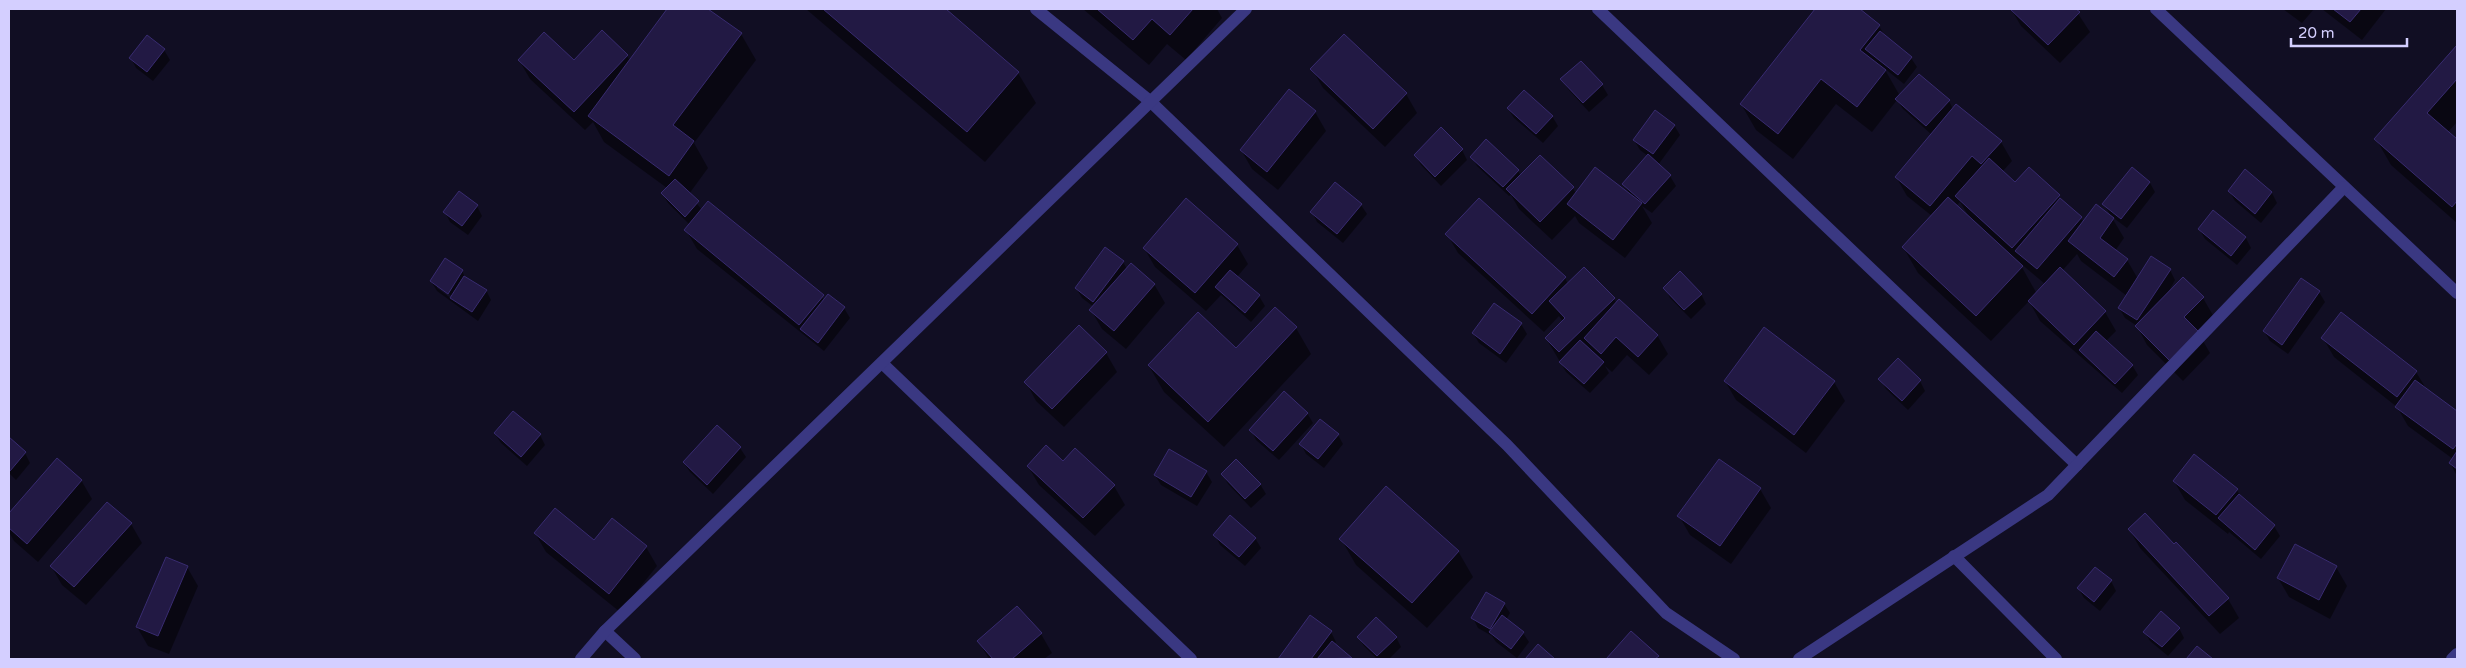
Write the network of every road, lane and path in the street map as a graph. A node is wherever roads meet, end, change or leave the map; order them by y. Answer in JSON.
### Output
{"nodes":[{"id":1,"x":1036,"y":9,"type":"edge"},
{"id":2,"x":1246,"y":9,"type":"edge"},
{"id":3,"x":1598,"y":9,"type":"edge"},
{"id":4,"x":2156,"y":9,"type":"edge"},
{"id":5,"x":1151,"y":102,"type":"junction"},
{"id":6,"x":2344,"y":187,"type":"junction"},
{"id":7,"x":2457,"y":293,"type":"edge"},
{"id":8,"x":882,"y":362,"type":"junction"},
{"id":9,"x":2077,"y":465,"type":"junction"},
{"id":10,"x":1954,"y":556,"type":"junction"},
{"id":11,"x":605,"y":631,"type":"junction"},
{"id":12,"x":2457,"y":654,"type":"edge"},
{"id":13,"x":580,"y":659,"type":"edge"},
{"id":14,"x":635,"y":659,"type":"edge"},
{"id":15,"x":1191,"y":659,"type":"edge"},
{"id":16,"x":1734,"y":659,"type":"edge"},
{"id":17,"x":1799,"y":659,"type":"edge"},
{"id":18,"x":2056,"y":659,"type":"edge"},
{"id":19,"x":2452,"y":659,"type":"edge"}],
"edges":[{"from":1,"to":5,"type":"street"},
{"from":2,"to":5,"type":"street"},
{"from":3,"to":9,"type":"street"},
{"from":4,"to":6,"type":"street"},
{"from":5,"to":8,"type":"street"},
{"from":5,"to":16,"type":"street"},
{"from":6,"to":7,"type":"street"},
{"from":6,"to":9,"type":"street"},
{"from":8,"to":11,"type":"street"},
{"from":8,"to":15,"type":"street"},
{"from":9,"to":10,"type":"street"},
{"from":10,"to":17,"type":"street"},
{"from":10,"to":18,"type":"street"},
{"from":11,"to":13,"type":"street"},
{"from":11,"to":14,"type":"street"},
{"from":12,"to":19,"type":"street"}]}
